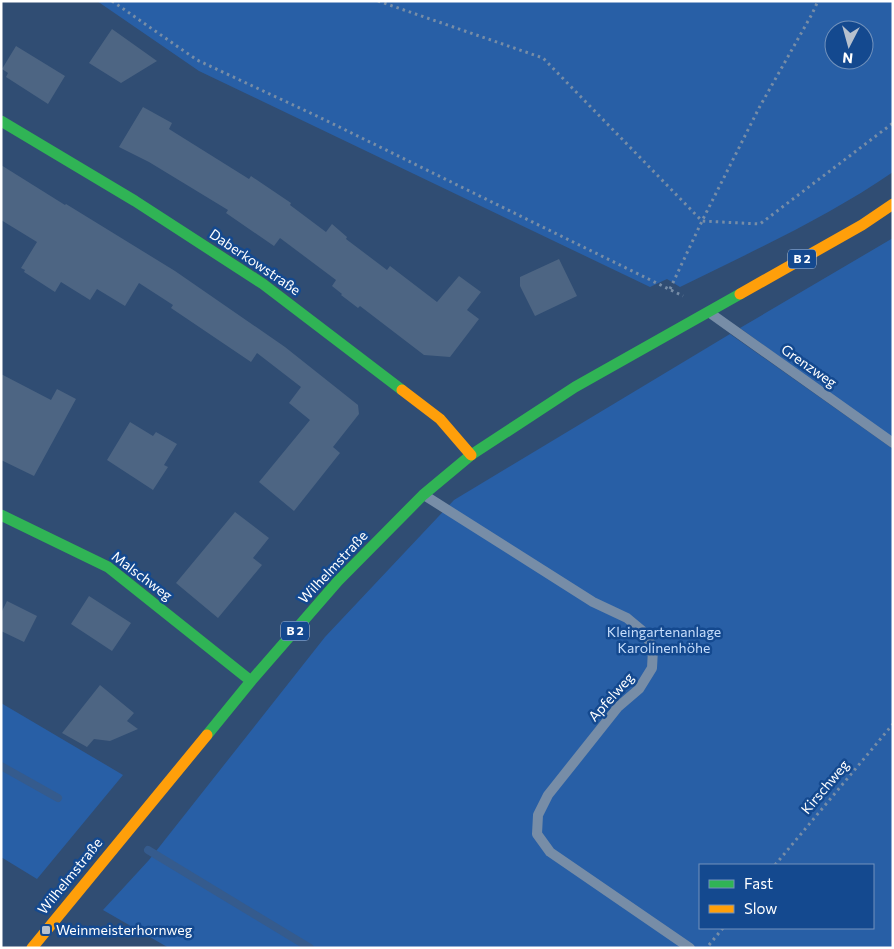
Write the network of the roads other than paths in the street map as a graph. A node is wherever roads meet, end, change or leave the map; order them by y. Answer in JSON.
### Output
{"nodes":[{"id":1,"x":1,"y":121,"type":"edge"},
{"id":2,"x":893,"y":204,"type":"edge"},
{"id":3,"x":709,"y":312,"type":"junction"},
{"id":4,"x":893,"y":443,"type":"edge"},
{"id":5,"x":471,"y":455,"type":"junction"},
{"id":6,"x":423,"y":494,"type":"junction"},
{"id":7,"x":1,"y":515,"type":"edge"},
{"id":8,"x":251,"y":681,"type":"junction"},
{"id":9,"x":32,"y":948,"type":"edge"},
{"id":10,"x":690,"y":948,"type":"edge"}],
"edges":[{"from":1,"to":5,"type":"main road","name":"Daberkowstraße"},
{"from":2,"to":3,"type":"main road","number":"B 2"},
{"from":3,"to":4,"type":"lane","name":"Grenzweg"},
{"from":3,"to":5,"type":"main road","name":"Wilhelmstraße","number":"B 2"},
{"from":5,"to":6,"type":"main road","name":"Wilhelmstraße","number":"B 2"},
{"from":6,"to":8,"type":"main road","name":"Wilhelmstraße","number":"B 2"},
{"from":6,"to":10,"type":"lane","name":"Apfelweg"},
{"from":7,"to":8,"type":"main road","name":"Malschweg"},
{"from":8,"to":9,"type":"main road","name":"Wilhelmstraße","number":"B 2"}]}
